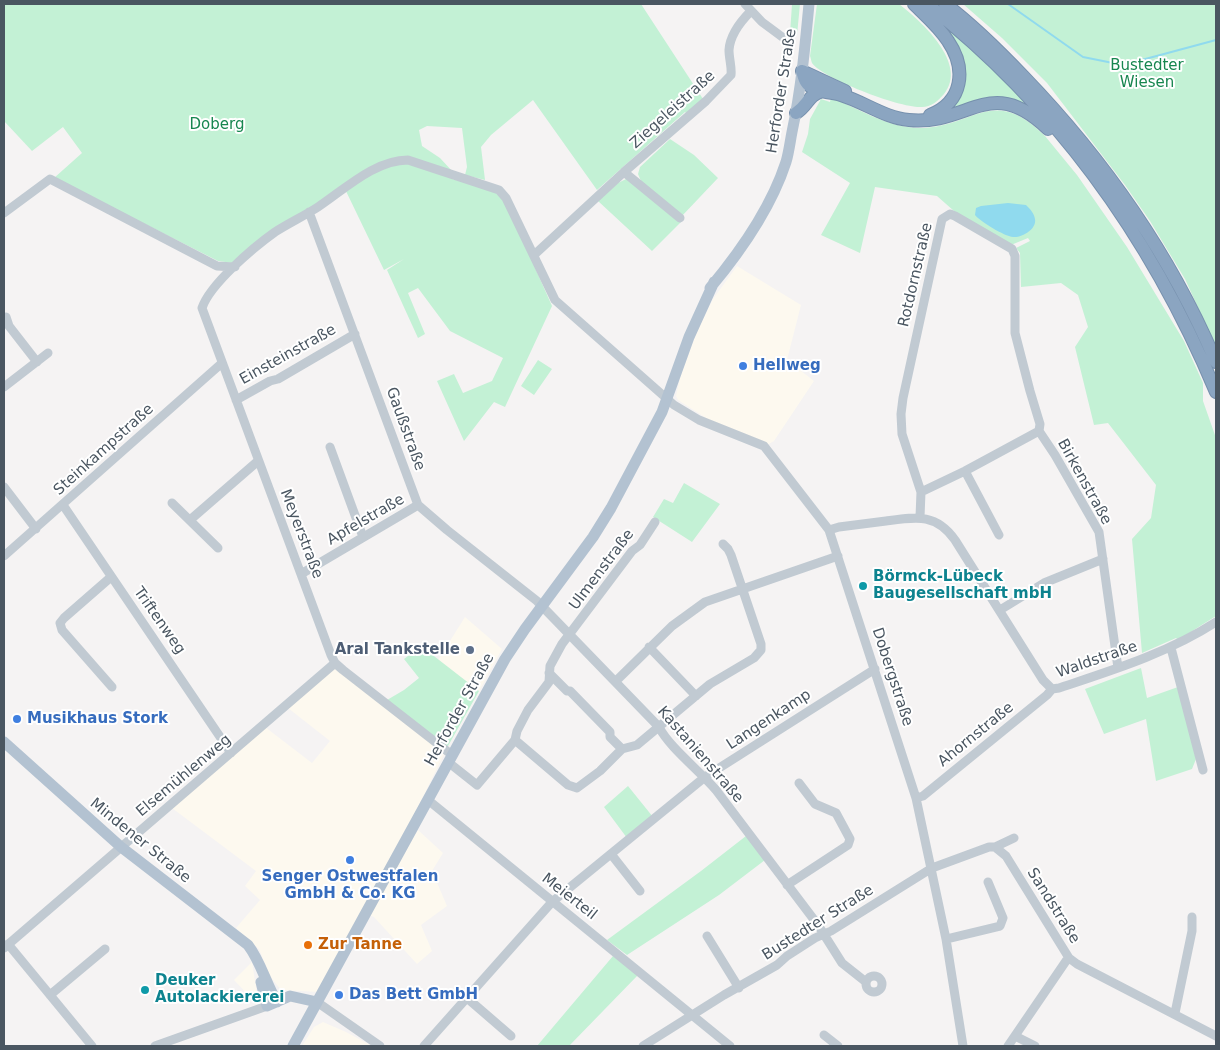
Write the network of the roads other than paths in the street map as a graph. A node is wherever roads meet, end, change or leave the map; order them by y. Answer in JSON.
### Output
{"nodes":[{"id":1,"x":809,"y":4,"type":"edge"},
{"id":2,"x":914,"y":4,"type":"edge"},
{"id":3,"x":927,"y":4,"type":"edge"},
{"id":4,"x":945,"y":4,"type":"edge"},
{"id":5,"x":748,"y":8,"type":"edge"},
{"id":6,"x":790,"y":42,"type":"dead end"},
{"id":7,"x":802,"y":71,"type":"junction"},
{"id":8,"x":823,"y":91,"type":"junction"},
{"id":9,"x":796,"y":113,"type":"junction"},
{"id":10,"x":1090,"y":171,"type":"junction"},
{"id":11,"x":624,"y":172,"type":"junction"},
{"id":12,"x":309,"y":212,"type":"junction"},
{"id":13,"x":4,"y":213,"type":"edge"},
{"id":14,"x":680,"y":218,"type":"dead end"},
{"id":15,"x":534,"y":255,"type":"junction"},
{"id":16,"x":217,"y":266,"type":"junction"},
{"id":17,"x":235,"y":267,"type":"junction"},
{"id":18,"x":221,"y":279,"type":"junction"},
{"id":19,"x":6,"y":317,"type":"dead end"},
{"id":20,"x":355,"y":334,"type":"junction"},
{"id":21,"x":48,"y":353,"type":"dead end"},
{"id":22,"x":37,"y":362,"type":"junction"},
{"id":23,"x":1216,"y":362,"type":"edge"},
{"id":24,"x":222,"y":363,"type":"junction"},
{"id":25,"x":4,"y":388,"type":"edge"},
{"id":26,"x":1216,"y":392,"type":"edge"},
{"id":27,"x":667,"y":398,"type":"junction"},
{"id":28,"x":236,"y":400,"type":"junction"},
{"id":29,"x":1039,"y":431,"type":"junction"},
{"id":30,"x":330,"y":447,"type":"dead end"},
{"id":31,"x":258,"y":461,"type":"junction"},
{"id":32,"x":965,"y":471,"type":"junction"},
{"id":33,"x":4,"y":487,"type":"edge"},
{"id":34,"x":921,"y":492,"type":"junction"},
{"id":35,"x":172,"y":503,"type":"dead end"},
{"id":36,"x":63,"y":505,"type":"junction"},
{"id":37,"x":418,"y":505,"type":"junction"},
{"id":38,"x":920,"y":517,"type":"junction"},
{"id":39,"x":190,"y":520,"type":"junction"},
{"id":40,"x":655,"y":522,"type":"dead end"},
{"id":41,"x":36,"y":529,"type":"junction"},
{"id":42,"x":829,"y":530,"type":"junction"},
{"id":43,"x":999,"y":535,"type":"dead end"},
{"id":44,"x":363,"y":537,"type":"junction"},
{"id":45,"x":722,"y":544,"type":"dead end"},
{"id":46,"x":218,"y":548,"type":"dead end"},
{"id":47,"x":4,"y":556,"type":"edge"},
{"id":48,"x":838,"y":556,"type":"junction"},
{"id":49,"x":1103,"y":559,"type":"junction"},
{"id":50,"x":301,"y":574,"type":"junction"},
{"id":51,"x":111,"y":576,"type":"junction"},
{"id":52,"x":743,"y":588,"type":"junction"},
{"id":53,"x":542,"y":606,"type":"junction"},
{"id":54,"x":1000,"y":610,"type":"junction"},
{"id":55,"x":1216,"y":622,"type":"edge"},
{"id":56,"x":571,"y":635,"type":"junction"},
{"id":57,"x":649,"y":647,"type":"junction"},
{"id":58,"x":1171,"y":648,"type":"junction"},
{"id":59,"x":335,"y":663,"type":"junction"},
{"id":60,"x":1118,"y":668,"type":"junction"},
{"id":61,"x":875,"y":669,"type":"junction"},
{"id":62,"x":549,"y":673,"type":"junction"},
{"id":63,"x":616,"y":681,"type":"junction"},
{"id":64,"x":112,"y":687,"type":"dead end"},
{"id":65,"x":1052,"y":689,"type":"junction"},
{"id":66,"x":696,"y":696,"type":"junction"},
{"id":67,"x":660,"y":727,"type":"junction"},
{"id":68,"x":515,"y":740,"type":"junction"},
{"id":69,"x":4,"y":742,"type":"edge"},
{"id":70,"x":622,"y":749,"type":"junction"},
{"id":71,"x":231,"y":754,"type":"junction"},
{"id":72,"x":450,"y":759,"type":"junction"},
{"id":73,"x":1203,"y":770,"type":"dead end"},
{"id":74,"x":705,"y":777,"type":"junction"},
{"id":75,"x":799,"y":783,"type":"dead end"},
{"id":76,"x":916,"y":798,"type":"junction"},
{"id":77,"x":428,"y":800,"type":"junction"},
{"id":78,"x":1014,"y":838,"type":"dead end"},
{"id":79,"x":121,"y":847,"type":"junction"},
{"id":80,"x":995,"y":847,"type":"junction"},
{"id":81,"x":611,"y":854,"type":"junction"},
{"id":82,"x":932,"y":868,"type":"junction"},
{"id":83,"x":988,"y":882,"type":"dead end"},
{"id":84,"x":787,"y":885,"type":"junction"},
{"id":85,"x":640,"y":891,"type":"dead end"},
{"id":86,"x":552,"y":902,"type":"junction"},
{"id":87,"x":1192,"y":917,"type":"dead end"},
{"id":88,"x":824,"y":934,"type":"junction"},
{"id":89,"x":707,"y":936,"type":"dead end"},
{"id":90,"x":946,"y":939,"type":"junction"},
{"id":91,"x":6,"y":946,"type":"edge"},
{"id":92,"x":105,"y":949,"type":"dead end"},
{"id":93,"x":1069,"y":958,"type":"junction"},
{"id":94,"x":866,"y":982,"type":"dead end"},
{"id":95,"x":739,"y":988,"type":"junction"},
{"id":96,"x":50,"y":995,"type":"junction"},
{"id":97,"x":467,"y":998,"type":"junction"},
{"id":98,"x":317,"y":1002,"type":"junction"},
{"id":99,"x":272,"y":1004,"type":"junction"},
{"id":100,"x":1175,"y":1013,"type":"junction"},
{"id":101,"x":692,"y":1016,"type":"junction"},
{"id":102,"x":824,"y":1035,"type":"dead end"},
{"id":103,"x":511,"y":1036,"type":"dead end"},
{"id":104,"x":1015,"y":1036,"type":"junction"},
{"id":105,"x":1216,"y":1036,"type":"edge"},
{"id":106,"x":92,"y":1046,"type":"edge"},
{"id":107,"x":155,"y":1046,"type":"edge"},
{"id":108,"x":293,"y":1046,"type":"edge"},
{"id":109,"x":380,"y":1046,"type":"edge"},
{"id":110,"x":424,"y":1046,"type":"edge"},
{"id":111,"x":643,"y":1046,"type":"edge"},
{"id":112,"x":730,"y":1046,"type":"edge"},
{"id":113,"x":838,"y":1046,"type":"edge"},
{"id":114,"x":963,"y":1046,"type":"edge"},
{"id":115,"x":1008,"y":1046,"type":"edge"},
{"id":116,"x":1035,"y":1046,"type":"edge"}],
"edges":[{"from":1,"to":7,"type":"main road","name":"Herforder Straße"},
{"from":2,"to":7,"type":"highway"},
{"from":3,"to":10,"type":"highway"},
{"from":4,"to":23,"type":"highway"},
{"from":5,"to":6,"type":"street"},
{"from":5,"to":11,"type":"street","name":"Ziegeleistraße"},
{"from":7,"to":8,"type":"highway"},
{"from":7,"to":9,"type":"main road","name":"Herforder Straße"},
{"from":8,"to":9,"type":"highway"},
{"from":8,"to":10,"type":"highway"},
{"from":9,"to":27,"type":"main road","name":"Herforder Straße"},
{"from":10,"to":26,"type":"highway"},
{"from":11,"to":14,"type":"street"},
{"from":11,"to":15,"type":"street","name":"Ziegeleistraße"},
{"from":12,"to":15,"type":"street","name":"Meyerstraße"},
{"from":12,"to":17,"type":"street","name":"Meyerstraße"},
{"from":12,"to":20,"type":"street","name":"Gaußstraße"},
{"from":13,"to":16,"type":"street"},
{"from":15,"to":27,"type":"street","name":"Dobergstraße"},
{"from":16,"to":17,"type":"street"},
{"from":16,"to":18,"type":"street"},
{"from":17,"to":18,"type":"street","name":"Meyerstraße"},
{"from":18,"to":24,"type":"street","name":"Meyerstraße"},
{"from":19,"to":22,"type":"street"},
{"from":20,"to":28,"type":"street","name":"Einsteinstraße"},
{"from":20,"to":37,"type":"street","name":"Gaußstraße"},
{"from":21,"to":22,"type":"street"},
{"from":22,"to":25,"type":"street"},
{"from":24,"to":28,"type":"street","name":"Meyerstraße"},
{"from":24,"to":36,"type":"street","name":"Steinkampstraße"},
{"from":27,"to":42,"type":"street","name":"Dobergstraße"},
{"from":27,"to":53,"type":"main road","name":"Herforder Straße"},
{"from":28,"to":31,"type":"street","name":"Meyerstraße"},
{"from":29,"to":32,"type":"street"},
{"from":29,"to":34,"type":"street","name":"Rotdornstraße"},
{"from":29,"to":49,"type":"street","name":"Birkenstraße"},
{"from":30,"to":44,"type":"street"},
{"from":31,"to":39,"type":"street"},
{"from":31,"to":50,"type":"street","name":"Meyerstraße"},
{"from":32,"to":34,"type":"street"},
{"from":32,"to":43,"type":"street"},
{"from":33,"to":41,"type":"street"},
{"from":34,"to":38,"type":"street","name":"Rotdornstraße"},
{"from":35,"to":39,"type":"street"},
{"from":36,"to":41,"type":"street","name":"Steinkampstraße"},
{"from":36,"to":51,"type":"street","name":"Triftenweg"},
{"from":37,"to":44,"type":"street","name":"Apfelstraße"},
{"from":37,"to":53,"type":"street"},
{"from":38,"to":42,"type":"street","name":"Waldstraße"},
{"from":38,"to":54,"type":"street","name":"Waldstraße"},
{"from":39,"to":46,"type":"street"},
{"from":40,"to":56,"type":"street","name":"Ulmenstraße"},
{"from":41,"to":47,"type":"street","name":"Steinkampstraße"},
{"from":42,"to":48,"type":"street","name":"Dobergstraße"},
{"from":44,"to":50,"type":"street","name":"Apfelstraße"},
{"from":45,"to":52,"type":"street"},
{"from":48,"to":52,"type":"street"},
{"from":48,"to":61,"type":"street","name":"Dobergstraße"},
{"from":49,"to":54,"type":"street"},
{"from":49,"to":60,"type":"street","name":"Birkenstraße"},
{"from":50,"to":59,"type":"street","name":"Meyerstraße"},
{"from":51,"to":64,"type":"street"},
{"from":51,"to":71,"type":"street","name":"Triftenweg"},
{"from":52,"to":57,"type":"street"},
{"from":52,"to":66,"type":"street"},
{"from":53,"to":56,"type":"street","name":"Kastanienstraße"},
{"from":53,"to":72,"type":"main road","name":"Herforder Straße"},
{"from":54,"to":65,"type":"street","name":"Waldstraße"},
{"from":55,"to":58,"type":"street","name":"Waldstraße"},
{"from":56,"to":62,"type":"street","name":"Ulmenstraße"},
{"from":56,"to":63,"type":"street","name":"Kastanienstraße"},
{"from":57,"to":63,"type":"street"},
{"from":57,"to":66,"type":"street"},
{"from":58,"to":60,"type":"street","name":"Waldstraße"},
{"from":58,"to":73,"type":"street"},
{"from":59,"to":71,"type":"street","name":"Elsemühlenweg"},
{"from":59,"to":72,"type":"street","name":"Meyerstraße"},
{"from":60,"to":65,"type":"street","name":"Waldstraße"},
{"from":61,"to":74,"type":"street","name":"Langenkamp"},
{"from":61,"to":76,"type":"street","name":"Dobergstraße"},
{"from":62,"to":68,"type":"street","name":"Ulmenstraße"},
{"from":62,"to":70,"type":"street"},
{"from":63,"to":67,"type":"street","name":"Kastanienstraße"},
{"from":65,"to":76,"type":"street","name":"Ahornstraße"},
{"from":66,"to":67,"type":"street"},
{"from":67,"to":70,"type":"street"},
{"from":67,"to":74,"type":"street","name":"Kastanienstraße"},
{"from":68,"to":70,"type":"street"},
{"from":68,"to":72,"type":"street","name":"Meyerstraße"},
{"from":69,"to":79,"type":"main road","name":"Mindener Straße"},
{"from":71,"to":79,"type":"street","name":"Elsemühlenweg"},
{"from":72,"to":77,"type":"main road","name":"Herforder Straße"},
{"from":74,"to":81,"type":"street","name":"Langenkamp"},
{"from":74,"to":84,"type":"street","name":"Kastanienstraße"},
{"from":75,"to":84,"type":"street"},
{"from":76,"to":82,"type":"street","name":"Dobergstraße"},
{"from":77,"to":86,"type":"street","name":"Meierteil"},
{"from":77,"to":98,"type":"main road","name":"Herforder Straße"},
{"from":78,"to":80,"type":"street","name":"Bustedter Straße"},
{"from":79,"to":91,"type":"street","name":"Elsemühlenweg"},
{"from":79,"to":99,"type":"main road","name":"Mindener Straße"},
{"from":80,"to":82,"type":"street","name":"Bustedter Straße"},
{"from":80,"to":93,"type":"street","name":"Sandstraße"},
{"from":81,"to":85,"type":"street"},
{"from":81,"to":86,"type":"street","name":"Langenkamp"},
{"from":82,"to":88,"type":"street","name":"Bustedter Straße"},
{"from":82,"to":90,"type":"street","name":"Dobergstraße"},
{"from":83,"to":90,"type":"street"},
{"from":84,"to":88,"type":"street","name":"Kastanienstraße"},
{"from":86,"to":97,"type":"street","name":"Langenkamp"},
{"from":86,"to":101,"type":"street","name":"Meierteil"},
{"from":87,"to":100,"type":"street"},
{"from":88,"to":94,"type":"street","name":"Kastanienstraße"},
{"from":88,"to":95,"type":"street","name":"Bustedter Straße"},
{"from":89,"to":95,"type":"street"},
{"from":90,"to":114,"type":"street","name":"Dobergstraße"},
{"from":91,"to":96,"type":"street"},
{"from":92,"to":96,"type":"street"},
{"from":93,"to":100,"type":"street","name":"Sandstraße"},
{"from":93,"to":104,"type":"street"},
{"from":95,"to":101,"type":"street","name":"Bustedter Straße"},
{"from":96,"to":106,"type":"street"},
{"from":97,"to":103,"type":"street"},
{"from":97,"to":110,"type":"street","name":"Langenkamp"},
{"from":98,"to":99,"type":"main road"},
{"from":98,"to":108,"type":"main road","name":"Herforder Straße"},
{"from":98,"to":109,"type":"street"},
{"from":99,"to":107,"type":"street"},
{"from":100,"to":105,"type":"street","name":"Sandstraße"},
{"from":101,"to":111,"type":"street","name":"Bustedter Straße"},
{"from":101,"to":112,"type":"street","name":"Meierteil"},
{"from":102,"to":113,"type":"street"},
{"from":104,"to":115,"type":"street"},
{"from":104,"to":116,"type":"street"}]}
